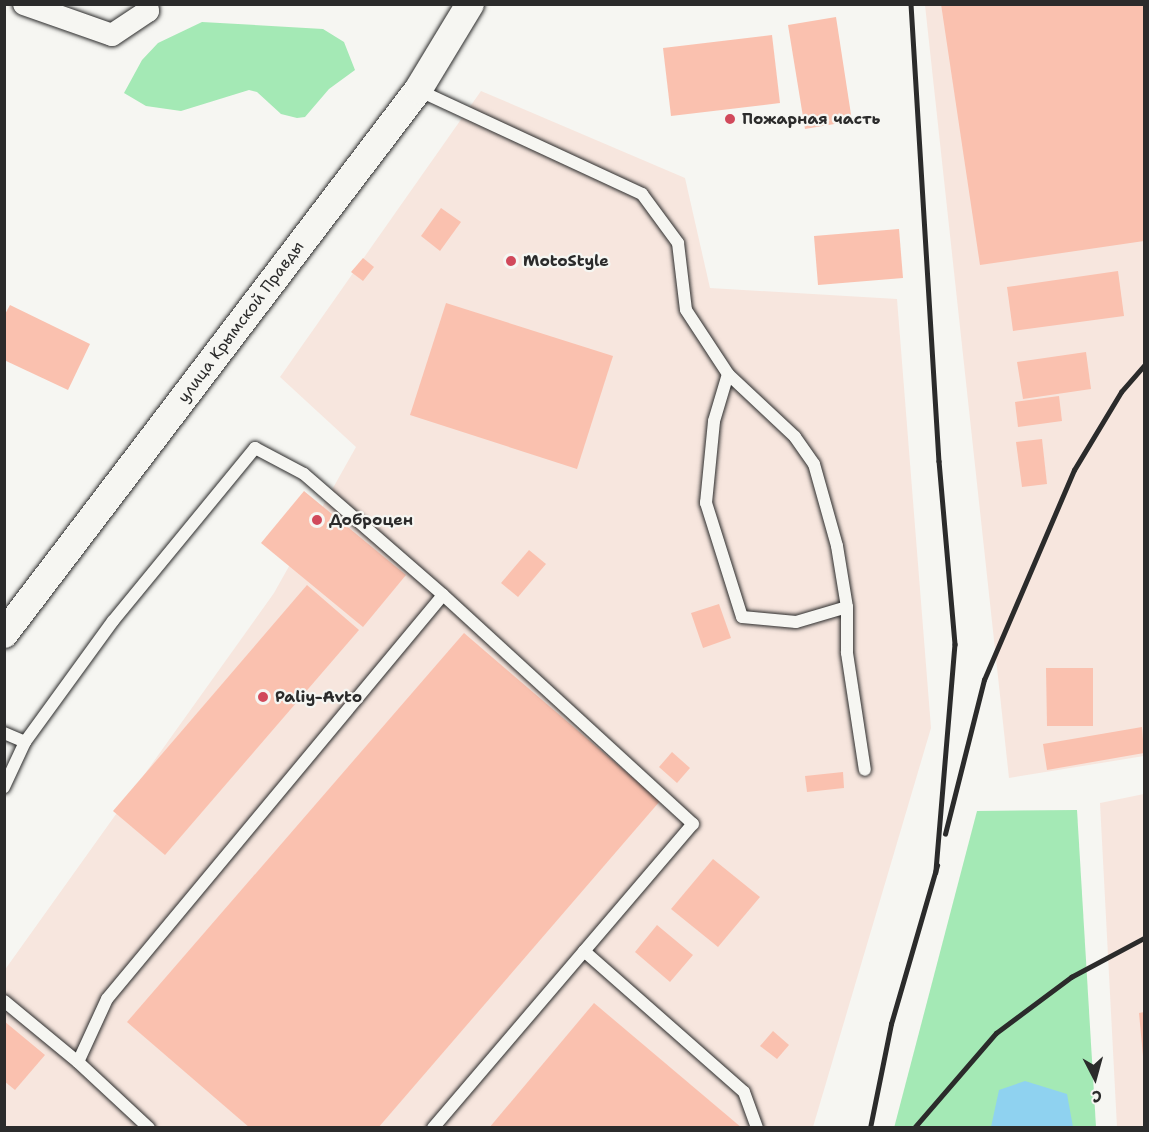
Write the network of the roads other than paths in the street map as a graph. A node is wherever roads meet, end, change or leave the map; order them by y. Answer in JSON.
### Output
{"nodes":[{"id":1,"x":24,"y":4,"type":"edge"},
{"id":2,"x":147,"y":4,"type":"edge"},
{"id":3,"x":470,"y":4,"type":"edge"},
{"id":4,"x":418,"y":90,"type":"junction"},
{"id":5,"x":729,"y":374,"type":"junction"},
{"id":6,"x":443,"y":595,"type":"junction"},
{"id":7,"x":848,"y":607,"type":"junction"},
{"id":8,"x":4,"y":634,"type":"edge"},
{"id":9,"x":4,"y":733,"type":"edge"},
{"id":10,"x":25,"y":742,"type":"junction"},
{"id":11,"x":866,"y":770,"type":"dead end"},
{"id":12,"x":4,"y":787,"type":"edge"},
{"id":13,"x":584,"y":951,"type":"junction"},
{"id":14,"x":4,"y":1001,"type":"edge"},
{"id":15,"x":78,"y":1062,"type":"junction"},
{"id":16,"x":149,"y":1128,"type":"edge"},
{"id":17,"x":433,"y":1128,"type":"edge"},
{"id":18,"x":757,"y":1128,"type":"edge"}],
"edges":[{"from":1,"to":2,"type":"street"},
{"from":3,"to":4,"type":"street","name":"улица Крымской Правды"},
{"from":4,"to":5,"type":"lane"},
{"from":4,"to":8,"type":"street","name":"улица Крымской Правды"},
{"from":5,"to":7,"type":"lane"},
{"from":5,"to":7,"type":"lane"},
{"from":6,"to":10,"type":"lane"},
{"from":6,"to":13,"type":"lane"},
{"from":6,"to":15,"type":"lane"},
{"from":7,"to":11,"type":"lane"},
{"from":9,"to":10,"type":"lane"},
{"from":10,"to":12,"type":"lane"},
{"from":13,"to":17,"type":"lane"},
{"from":13,"to":18,"type":"lane"},
{"from":14,"to":15,"type":"lane"},
{"from":15,"to":16,"type":"lane"}]}
